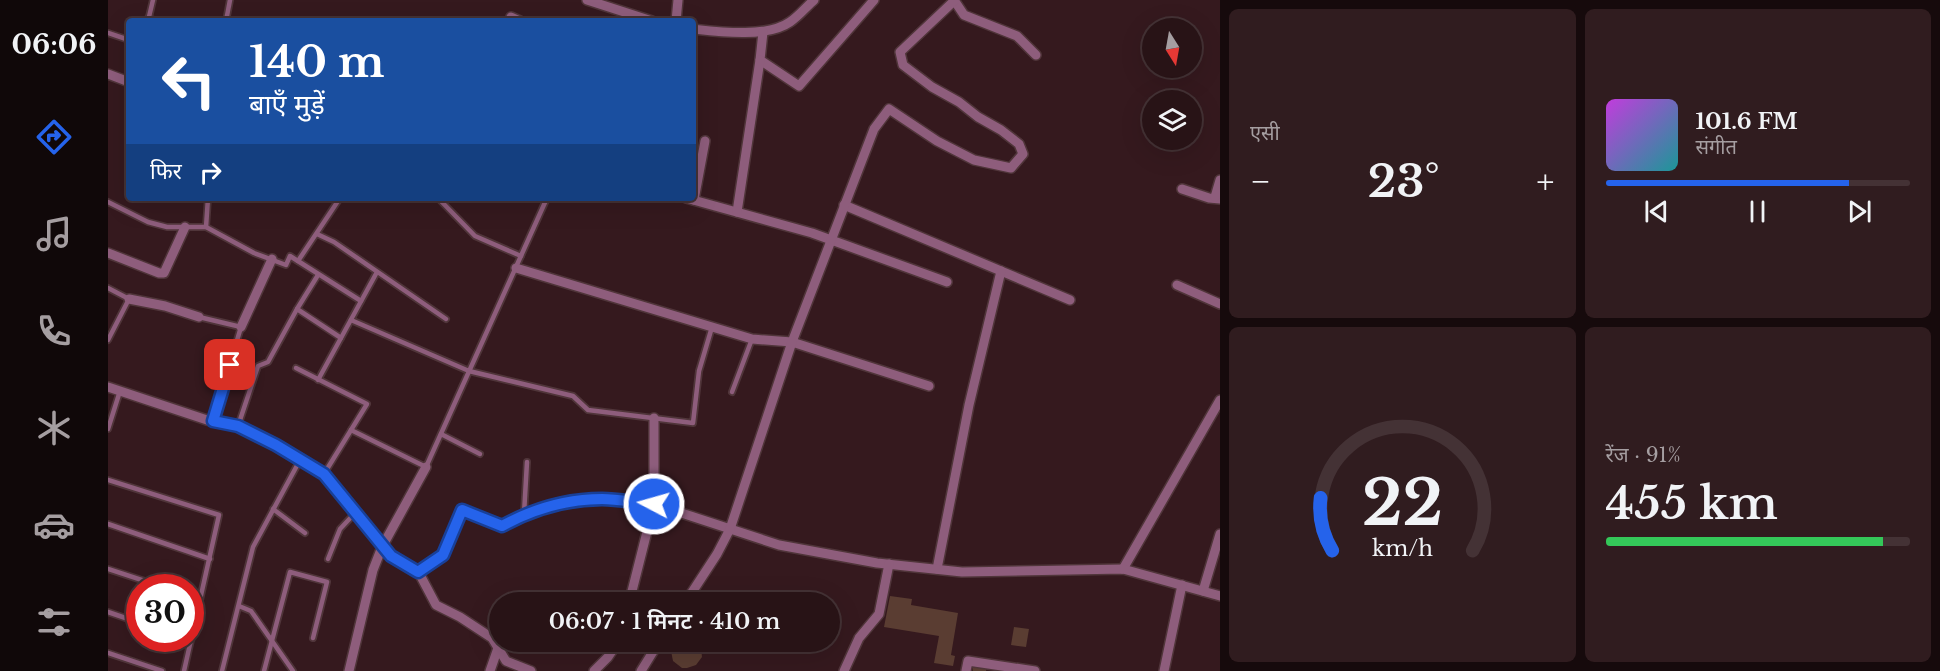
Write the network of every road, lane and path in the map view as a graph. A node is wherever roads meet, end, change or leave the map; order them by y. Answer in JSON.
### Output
{"nodes":[{"id":1,"x":153,"y":0,"type":"edge"},
{"id":2,"x":230,"y":0,"type":"edge"},
{"id":3,"x":587,"y":0,"type":"edge"},
{"id":4,"x":678,"y":0,"type":"edge"},
{"id":5,"x":814,"y":0,"type":"edge"},
{"id":6,"x":874,"y":0,"type":"edge"},
{"id":7,"x":954,"y":0,"type":"edge"},
{"id":8,"x":148,"y":18,"type":"edge"},
{"id":9,"x":227,"y":18,"type":"edge"},
{"id":10,"x":643,"y":18,"type":"edge"},
{"id":11,"x":676,"y":18,"type":"edge"},
{"id":12,"x":696,"y":29,"type":"edge"},
{"id":13,"x":763,"y":32,"type":"junction"},
{"id":14,"x":108,"y":33,"type":"edge"},
{"id":15,"x":126,"y":39,"type":"edge"},
{"id":16,"x":1036,"y":55,"type":"dead end"},
{"id":17,"x":760,"y":60,"type":"junction"},
{"id":18,"x":108,"y":74,"type":"edge"},
{"id":19,"x":126,"y":81,"type":"edge"},
{"id":20,"x":705,"y":141,"type":"dead end"},
{"id":21,"x":696,"y":176,"type":"edge"},
{"id":22,"x":1220,"y":180,"type":"edge"},
{"id":23,"x":1182,"y":189,"type":"dead end"},
{"id":24,"x":1217,"y":198,"type":"edge"},
{"id":25,"x":208,"y":201,"type":"edge"},
{"id":26,"x":338,"y":201,"type":"edge"},
{"id":27,"x":441,"y":201,"type":"edge"},
{"id":28,"x":546,"y":201,"type":"edge"},
{"id":29,"x":696,"y":201,"type":"edge"},
{"id":30,"x":108,"y":202,"type":"edge"},
{"id":31,"x":844,"y":205,"type":"junction"},
{"id":32,"x":737,"y":212,"type":"junction"},
{"id":33,"x":185,"y":227,"type":"junction"},
{"id":34,"x":206,"y":227,"type":"junction"},
{"id":35,"x":317,"y":234,"type":"junction"},
{"id":36,"x":830,"y":240,"type":"junction"},
{"id":37,"x":108,"y":253,"type":"edge"},
{"id":38,"x":521,"y":256,"type":"junction"},
{"id":39,"x":272,"y":259,"type":"junction"},
{"id":40,"x":298,"y":261,"type":"junction"},
{"id":41,"x":516,"y":268,"type":"junction"},
{"id":42,"x":377,"y":272,"type":"junction"},
{"id":43,"x":1001,"y":272,"type":"junction"},
{"id":44,"x":318,"y":275,"type":"junction"},
{"id":45,"x":948,"y":282,"type":"dead end"},
{"id":46,"x":1177,"y":285,"type":"dead end"},
{"id":47,"x":108,"y":288,"type":"edge"},
{"id":48,"x":129,"y":299,"type":"junction"},
{"id":49,"x":1070,"y":300,"type":"dead end"},
{"id":50,"x":361,"y":301,"type":"junction"},
{"id":51,"x":1220,"y":304,"type":"edge"},
{"id":52,"x":297,"y":309,"type":"junction"},
{"id":53,"x":199,"y":317,"type":"joint"},
{"id":54,"x":446,"y":319,"type":"dead end"},
{"id":55,"x":351,"y":320,"type":"junction"},
{"id":56,"x":241,"y":327,"type":"junction"},
{"id":57,"x":712,"y":327,"type":"junction"},
{"id":58,"x":341,"y":338,"type":"junction"},
{"id":59,"x":752,"y":339,"type":"junction"},
{"id":60,"x":108,"y":340,"type":"edge"},
{"id":61,"x":792,"y":342,"type":"junction"},
{"id":62,"x":296,"y":368,"type":"dead end"},
{"id":63,"x":469,"y":371,"type":"junction"},
{"id":64,"x":318,"y":380,"type":"junction"},
{"id":65,"x":929,"y":386,"type":"dead end"},
{"id":66,"x":108,"y":387,"type":"edge"},
{"id":67,"x":120,"y":391,"type":"junction"},
{"id":68,"x":732,"y":392,"type":"dead end"},
{"id":69,"x":1220,"y":400,"type":"edge"},
{"id":70,"x":1217,"y":411,"type":"edge"},
{"id":71,"x":654,"y":418,"type":"junction"},
{"id":72,"x":213,"y":421,"type":"junction"},
{"id":73,"x":238,"y":426,"type":"junction"},
{"id":74,"x":108,"y":429,"type":"edge"},
{"id":75,"x":351,"y":430,"type":"junction"},
{"id":76,"x":441,"y":434,"type":"junction"},
{"id":77,"x":480,"y":454,"type":"dead end"},
{"id":78,"x":300,"y":460,"type":"junction"},
{"id":79,"x":527,"y":462,"type":"dead end"},
{"id":80,"x":426,"y":467,"type":"junction"},
{"id":81,"x":324,"y":474,"type":"junction"},
{"id":82,"x":108,"y":480,"type":"edge"},
{"id":83,"x":654,"y":504,"type":"junction"},
{"id":84,"x":273,"y":509,"type":"junction"},
{"id":85,"x":355,"y":513,"type":"junction"},
{"id":86,"x":524,"y":514,"type":"junction"},
{"id":87,"x":108,"y":524,"type":"edge"},
{"id":88,"x":730,"y":529,"type":"junction"},
{"id":89,"x":305,"y":533,"type":"dead end"},
{"id":90,"x":1220,"y":534,"type":"edge"},
{"id":91,"x":382,"y":547,"type":"junction"},
{"id":92,"x":210,"y":559,"type":"junction"},
{"id":93,"x":328,"y":559,"type":"dead end"},
{"id":94,"x":889,"y":564,"type":"junction"},
{"id":95,"x":108,"y":569,"type":"edge"},
{"id":96,"x":937,"y":569,"type":"junction"},
{"id":97,"x":1123,"y":569,"type":"junction"},
{"id":98,"x":418,"y":572,"type":"junction"},
{"id":99,"x":126,"y":575,"type":"edge"},
{"id":100,"x":204,"y":584,"type":"edge"},
{"id":101,"x":1182,"y":585,"type":"junction"},
{"id":102,"x":1203,"y":591,"type":"junction"},
{"id":103,"x":632,"y":592,"type":"edge"},
{"id":104,"x":692,"y":592,"type":"edge"},
{"id":105,"x":1220,"y":596,"type":"edge"},
{"id":106,"x":239,"y":606,"type":"junction"},
{"id":107,"x":108,"y":612,"type":"edge"},
{"id":108,"x":126,"y":618,"type":"edge"},
{"id":109,"x":489,"y":636,"type":"edge"},
{"id":110,"x":312,"y":638,"type":"dead end"},
{"id":111,"x":272,"y":641,"type":"junction"},
{"id":112,"x":187,"y":652,"type":"edge"},
{"id":113,"x":496,"y":652,"type":"edge"},
{"id":114,"x":500,"y":652,"type":"edge"},
{"id":115,"x":611,"y":652,"type":"edge"},
{"id":116,"x":653,"y":652,"type":"edge"},
{"id":117,"x":108,"y":653,"type":"edge"},
{"id":118,"x":292,"y":670,"type":"edge"},
{"id":119,"x":162,"y":671,"type":"edge"},
{"id":120,"x":184,"y":671,"type":"edge"},
{"id":121,"x":222,"y":671,"type":"edge"},
{"id":122,"x":264,"y":671,"type":"edge"},
{"id":123,"x":349,"y":671,"type":"edge"},
{"id":124,"x":489,"y":671,"type":"edge"},
{"id":125,"x":531,"y":671,"type":"edge"},
{"id":126,"x":594,"y":671,"type":"edge"},
{"id":127,"x":641,"y":671,"type":"edge"},
{"id":128,"x":844,"y":671,"type":"edge"},
{"id":129,"x":966,"y":671,"type":"edge"},
{"id":130,"x":1035,"y":671,"type":"edge"},
{"id":131,"x":1164,"y":671,"type":"edge"}],
"edges":[{"from":1,"to":8,"type":"lane"},
{"from":2,"to":9,"type":"lane"},
{"from":3,"to":10,"type":"street"},
{"from":4,"to":11,"type":"street"},
{"from":5,"to":13,"type":"street"},
{"from":6,"to":17,"type":"street"},
{"from":7,"to":16,"type":"street"},
{"from":7,"to":31,"type":"street"},
{"from":12,"to":13,"type":"street"},
{"from":13,"to":17,"type":"street"},
{"from":14,"to":15,"type":"lane"},
{"from":17,"to":32,"type":"street"},
{"from":18,"to":19,"type":"street"},
{"from":20,"to":21,"type":"street"},
{"from":22,"to":24,"type":"street"},
{"from":23,"to":24,"type":"street"},
{"from":25,"to":34,"type":"lane"},
{"from":26,"to":35,"type":"lane"},
{"from":27,"to":38,"type":"lane"},
{"from":28,"to":38,"type":"lane"},
{"from":29,"to":32,"type":"street"},
{"from":30,"to":33,"type":"lane"},
{"from":31,"to":36,"type":"street"},
{"from":31,"to":43,"type":"street"},
{"from":32,"to":36,"type":"street"},
{"from":33,"to":34,"type":"lane"},
{"from":33,"to":37,"type":"street"},
{"from":34,"to":39,"type":"lane"},
{"from":35,"to":40,"type":"lane"},
{"from":35,"to":42,"type":"lane"},
{"from":36,"to":45,"type":"street"},
{"from":36,"to":61,"type":"street"},
{"from":38,"to":41,"type":"lane"},
{"from":39,"to":40,"type":"lane"},
{"from":39,"to":56,"type":"street"},
{"from":40,"to":44,"type":"lane"},
{"from":41,"to":57,"type":"street"},
{"from":41,"to":63,"type":"lane"},
{"from":42,"to":50,"type":"lane"},
{"from":42,"to":54,"type":"lane"},
{"from":43,"to":49,"type":"street"},
{"from":43,"to":96,"type":"street"},
{"from":44,"to":50,"type":"lane"},
{"from":44,"to":52,"type":"lane"},
{"from":46,"to":51,"type":"street"},
{"from":47,"to":48,"type":"lane"},
{"from":48,"to":53,"type":"street"},
{"from":48,"to":60,"type":"lane"},
{"from":50,"to":55,"type":"lane"},
{"from":52,"to":58,"type":"lane"},
{"from":52,"to":73,"type":"lane"},
{"from":53,"to":56,"type":"lane"},
{"from":55,"to":58,"type":"lane"},
{"from":55,"to":63,"type":"lane"},
{"from":56,"to":72,"type":"lane"},
{"from":57,"to":59,"type":"street"},
{"from":57,"to":71,"type":"lane"},
{"from":58,"to":64,"type":"lane"},
{"from":59,"to":61,"type":"street"},
{"from":59,"to":68,"type":"lane"},
{"from":61,"to":65,"type":"street"},
{"from":61,"to":88,"type":"street"},
{"from":62,"to":64,"type":"lane"},
{"from":63,"to":71,"type":"lane"},
{"from":63,"to":76,"type":"lane"},
{"from":64,"to":75,"type":"lane"},
{"from":66,"to":67,"type":"street"},
{"from":67,"to":72,"type":"street"},
{"from":67,"to":74,"type":"lane"},
{"from":69,"to":70,"type":"street"},
{"from":70,"to":97,"type":"street"},
{"from":71,"to":83,"type":"street"},
{"from":72,"to":73,"type":"street"},
{"from":73,"to":78,"type":"street"},
{"from":75,"to":80,"type":"lane"},
{"from":75,"to":81,"type":"lane"},
{"from":76,"to":77,"type":"lane"},
{"from":76,"to":80,"type":"lane"},
{"from":78,"to":81,"type":"street"},
{"from":78,"to":84,"type":"lane"},
{"from":79,"to":86,"type":"lane"},
{"from":80,"to":91,"type":"street"},
{"from":81,"to":85,"type":"street"},
{"from":82,"to":92,"type":"lane"},
{"from":83,"to":86,"type":"street"},
{"from":83,"to":88,"type":"street"},
{"from":83,"to":103,"type":"street"},
{"from":84,"to":89,"type":"lane"},
{"from":84,"to":106,"type":"lane"},
{"from":85,"to":91,"type":"street"},
{"from":85,"to":93,"type":"lane"},
{"from":86,"to":98,"type":"street"},
{"from":87,"to":92,"type":"lane"},
{"from":88,"to":94,"type":"street"},
{"from":88,"to":104,"type":"street"},
{"from":90,"to":102,"type":"street"},
{"from":91,"to":98,"type":"street"},
{"from":91,"to":123,"type":"street"},
{"from":92,"to":100,"type":"lane"},
{"from":94,"to":96,"type":"street"},
{"from":94,"to":128,"type":"street"},
{"from":95,"to":99,"type":"lane"},
{"from":96,"to":97,"type":"street"},
{"from":97,"to":101,"type":"street"},
{"from":98,"to":109,"type":"street"},
{"from":101,"to":102,"type":"street"},
{"from":101,"to":131,"type":"street"},
{"from":102,"to":105,"type":"street"},
{"from":106,"to":111,"type":"lane"},
{"from":106,"to":121,"type":"lane"},
{"from":107,"to":108,"type":"lane"},
{"from":110,"to":111,"type":"lane"},
{"from":111,"to":118,"type":"lane"},
{"from":111,"to":122,"type":"lane"},
{"from":112,"to":120,"type":"lane"},
{"from":113,"to":124,"type":"street"},
{"from":114,"to":125,"type":"street"},
{"from":115,"to":126,"type":"street"},
{"from":116,"to":127,"type":"street"},
{"from":117,"to":119,"type":"lane"},
{"from":129,"to":130,"type":"street"}]}
